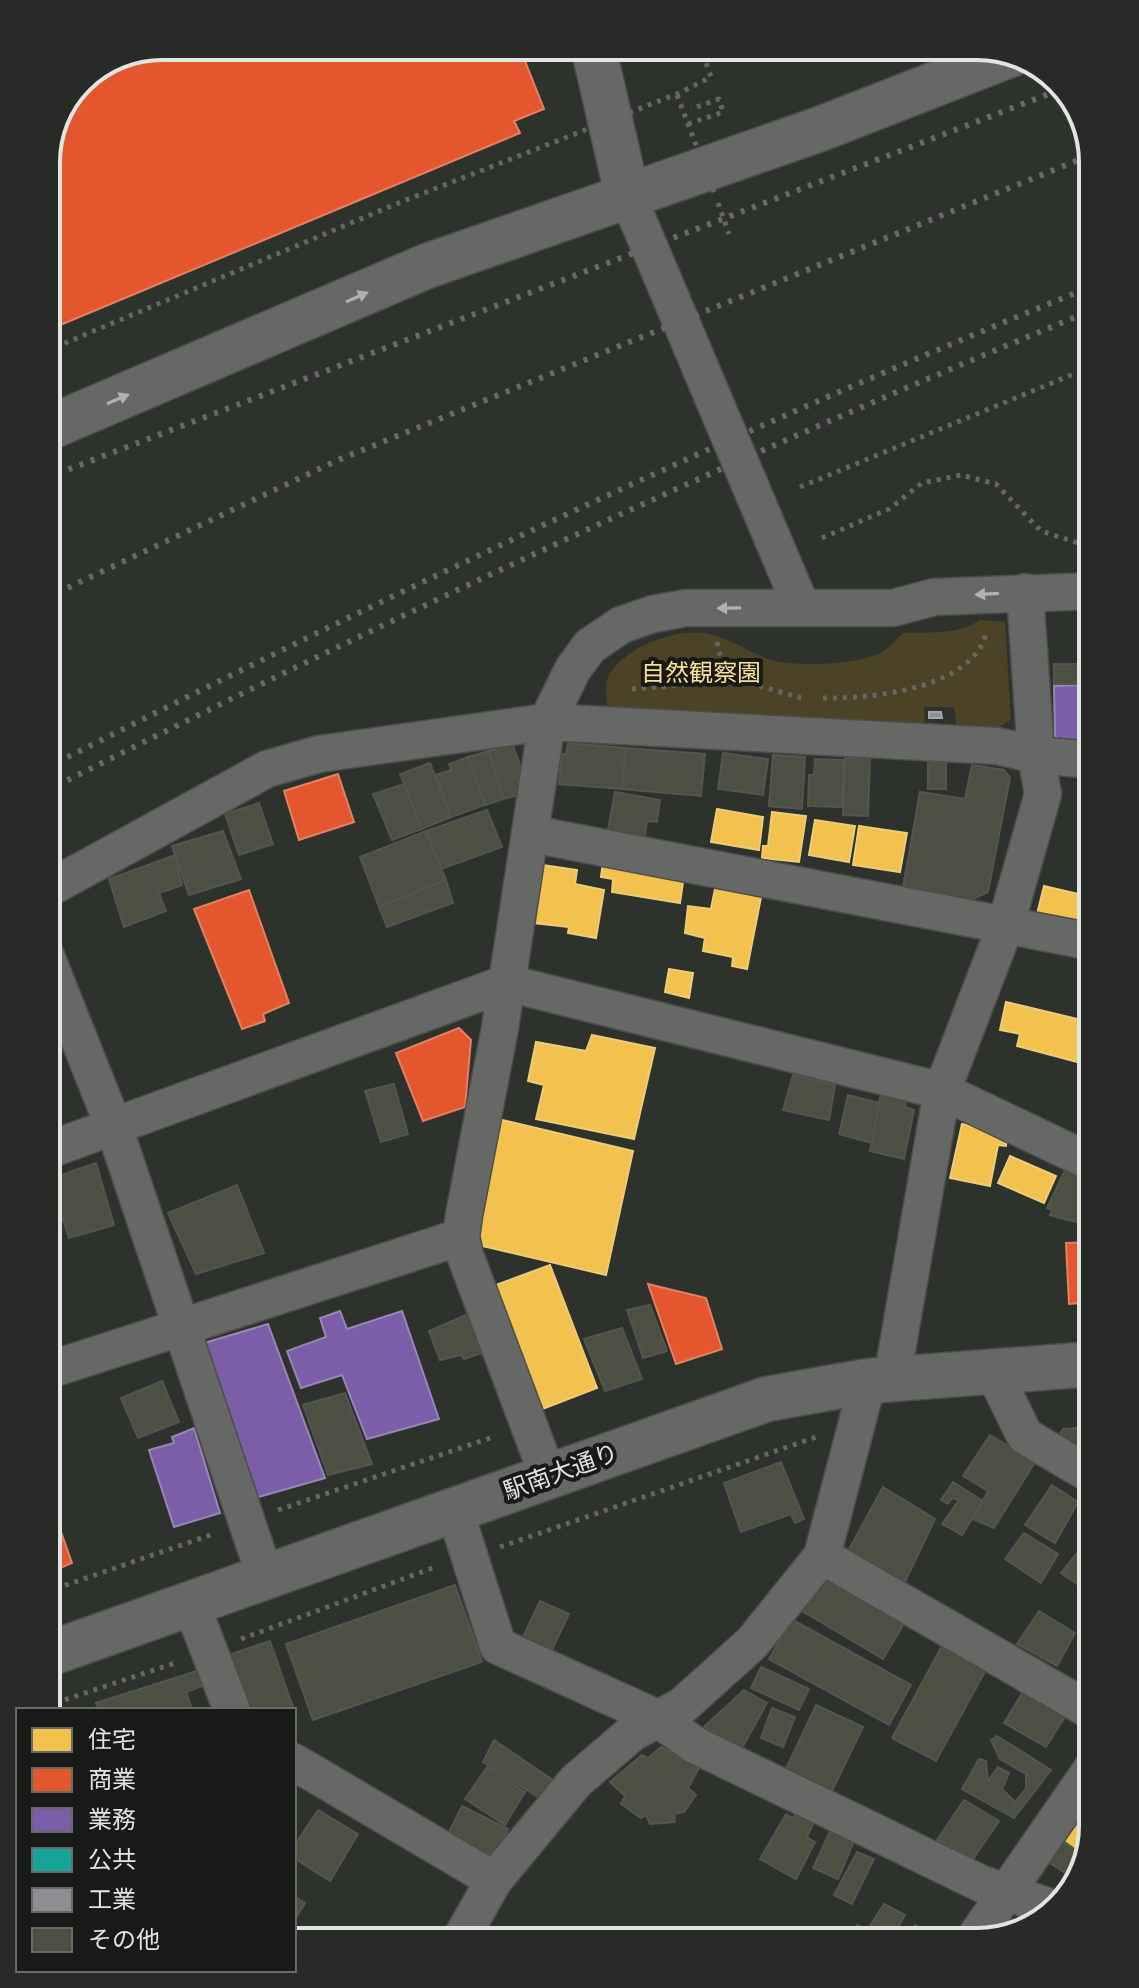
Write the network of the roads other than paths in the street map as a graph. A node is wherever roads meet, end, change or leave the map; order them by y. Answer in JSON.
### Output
{"nodes":[{"id":1,"x":596,"y":60,"type":"edge"},
{"id":2,"x":993,"y":61,"type":"edge"},
{"id":3,"x":627,"y":194,"type":"junction"},
{"id":4,"x":60,"y":423,"type":"edge"},
{"id":5,"x":1079,"y":591,"type":"edge"},
{"id":6,"x":1025,"y":592,"type":"junction"},
{"id":7,"x":801,"y":606,"type":"junction"},
{"id":8,"x":547,"y":722,"type":"junction"},
{"id":9,"x":1036,"y":755,"type":"junction"},
{"id":10,"x":1079,"y":759,"type":"edge"},
{"id":11,"x":532,"y":834,"type":"junction"},
{"id":12,"x":60,"y":882,"type":"edge"},
{"id":13,"x":1006,"y":924,"type":"junction"},
{"id":14,"x":1079,"y":939,"type":"edge"},
{"id":15,"x":507,"y":983,"type":"junction"},
{"id":16,"x":60,"y":991,"type":"edge"},
{"id":17,"x":942,"y":1091,"type":"junction"},
{"id":18,"x":114,"y":1127,"type":"junction"},
{"id":19,"x":60,"y":1146,"type":"edge"},
{"id":20,"x":1079,"y":1156,"type":"edge"},
{"id":21,"x":461,"y":1237,"type":"junction"},
{"id":22,"x":179,"y":1326,"type":"junction"},
{"id":23,"x":1079,"y":1365,"type":"edge"},
{"id":24,"x":60,"y":1366,"type":"edge"},
{"id":25,"x":993,"y":1371,"type":"junction"},
{"id":26,"x":880,"y":1380,"type":"junction"},
{"id":27,"x":1079,"y":1468,"type":"edge"},
{"id":28,"x":548,"y":1476,"type":"junction"},
{"id":29,"x":455,"y":1511,"type":"junction"},
{"id":30,"x":822,"y":1556,"type":"junction"},
{"id":31,"x":266,"y":1579,"type":"junction"},
{"id":32,"x":191,"y":1604,"type":"junction"},
{"id":33,"x":60,"y":1650,"type":"edge"},
{"id":34,"x":1079,"y":1704,"type":"edge"},
{"id":35,"x":231,"y":1708,"type":"edge"},
{"id":36,"x":657,"y":1718,"type":"junction"},
{"id":37,"x":296,"y":1763,"type":"edge"},
{"id":38,"x":1079,"y":1787,"type":"edge"},
{"id":39,"x":494,"y":1880,"type":"junction"},
{"id":40,"x":1005,"y":1891,"type":"junction"},
{"id":41,"x":1042,"y":1904,"type":"edge"},
{"id":42,"x":467,"y":1928,"type":"edge"},
{"id":43,"x":981,"y":1928,"type":"edge"}],
"edges":[{"from":1,"to":3,"type":"street"},
{"from":2,"to":3,"type":"street"},
{"from":4,"to":3,"type":"street","one_way":true},
{"from":3,"to":7,"type":"street"},
{"from":5,"to":6,"type":"street"},
{"from":6,"to":7,"type":"street","one_way":true},
{"from":6,"to":9,"type":"street"},
{"from":7,"to":8,"type":"street","one_way":true},
{"from":8,"to":9,"type":"street"},
{"from":8,"to":11,"type":"street"},
{"from":8,"to":12,"type":"street"},
{"from":9,"to":10,"type":"street"},
{"from":9,"to":13,"type":"street"},
{"from":11,"to":13,"type":"street"},
{"from":11,"to":15,"type":"street"},
{"from":13,"to":14,"type":"street"},
{"from":13,"to":17,"type":"street"},
{"from":15,"to":17,"type":"street"},
{"from":15,"to":18,"type":"street"},
{"from":15,"to":21,"type":"street"},
{"from":16,"to":18,"type":"street"},
{"from":17,"to":20,"type":"street"},
{"from":17,"to":26,"type":"street"},
{"from":18,"to":19,"type":"street"},
{"from":18,"to":22,"type":"street"},
{"from":21,"to":22,"type":"street"},
{"from":21,"to":28,"type":"street"},
{"from":22,"to":24,"type":"street"},
{"from":22,"to":31,"type":"street"},
{"from":23,"to":25,"type":"street","name":"駅南大通り"},
{"from":25,"to":26,"type":"street","name":"駅南大通り"},
{"from":25,"to":27,"type":"street"},
{"from":26,"to":28,"type":"street","name":"駅南大通り"},
{"from":26,"to":30,"type":"street"},
{"from":28,"to":29,"type":"street","name":"駅南大通り"},
{"from":29,"to":31,"type":"street","name":"駅南大通り"},
{"from":29,"to":36,"type":"street"},
{"from":30,"to":34,"type":"street"},
{"from":30,"to":36,"type":"street"},
{"from":31,"to":32,"type":"street","name":"駅南大通り"},
{"from":32,"to":33,"type":"street","name":"駅南大通り"},
{"from":32,"to":35,"type":"street"},
{"from":36,"to":39,"type":"street"},
{"from":36,"to":40,"type":"street"},
{"from":37,"to":39,"type":"street"},
{"from":38,"to":40,"type":"street"},
{"from":39,"to":42,"type":"street"},
{"from":40,"to":41,"type":"street"},
{"from":40,"to":43,"type":"street"}]}
